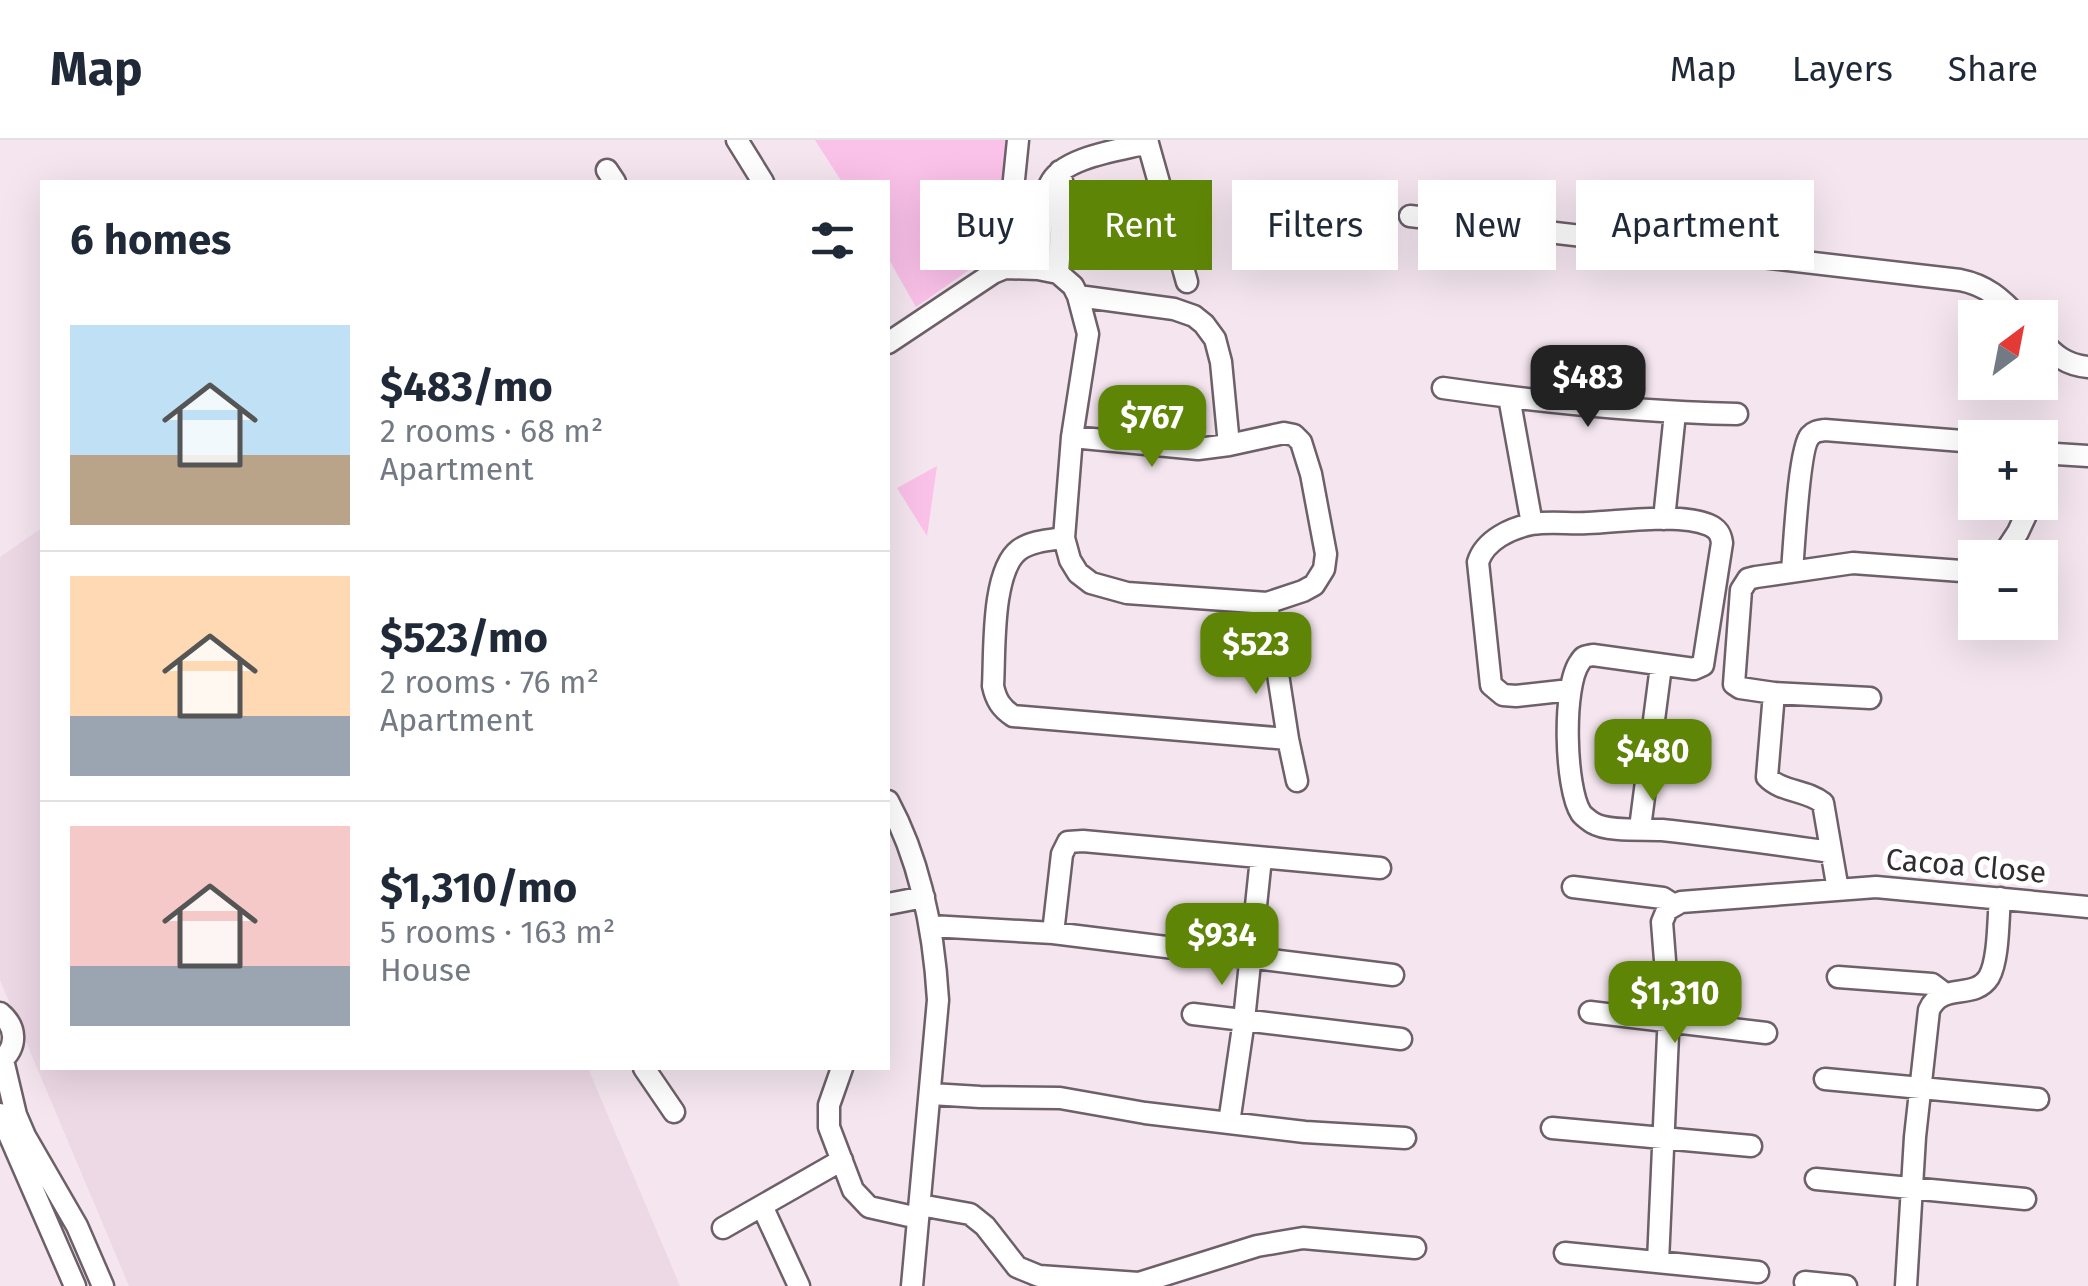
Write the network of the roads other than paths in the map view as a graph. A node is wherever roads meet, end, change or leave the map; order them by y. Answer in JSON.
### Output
{"nodes":[{"id":1,"x":737,"y":140,"type":"edge"},
{"id":2,"x":1018,"y":140,"type":"edge"},
{"id":3,"x":1147,"y":141,"type":"edge"},
{"id":4,"x":763,"y":180,"type":"edge"},
{"id":5,"x":1014,"y":180,"type":"edge"},
{"id":6,"x":1410,"y":216,"type":"dead end"},
{"id":7,"x":998,"y":270,"type":"edge"},
{"id":8,"x":1034,"y":270,"type":"edge"},
{"id":9,"x":1048,"y":271,"type":"junction"},
{"id":10,"x":1187,"y":282,"type":"dead end"},
{"id":11,"x":1078,"y":296,"type":"junction"},
{"id":12,"x":2000,"y":300,"type":"edge"},
{"id":13,"x":890,"y":342,"type":"edge"},
{"id":14,"x":2058,"y":357,"type":"edge"},
{"id":15,"x":2088,"y":367,"type":"edge"},
{"id":16,"x":1443,"y":388,"type":"dead end"},
{"id":17,"x":1510,"y":398,"type":"junction"},
{"id":18,"x":1675,"y":413,"type":"junction"},
{"id":19,"x":1737,"y":414,"type":"dead end"},
{"id":20,"x":1072,"y":437,"type":"junction"},
{"id":21,"x":1958,"y":441,"type":"edge"},
{"id":22,"x":1229,"y":445,"type":"junction"},
{"id":23,"x":2058,"y":456,"type":"edge"},
{"id":24,"x":2088,"y":456,"type":"edge"},
{"id":25,"x":1664,"y":519,"type":"junction"},
{"id":26,"x":1532,"y":524,"type":"junction"},
{"id":27,"x":1064,"y":538,"type":"junction"},
{"id":28,"x":1792,"y":571,"type":"junction"},
{"id":29,"x":1958,"y":571,"type":"edge"},
{"id":30,"x":1267,"y":603,"type":"junction"},
{"id":31,"x":1660,"y":666,"type":"junction"},
{"id":32,"x":1570,"y":690,"type":"junction"},
{"id":33,"x":1774,"y":693,"type":"junction"},
{"id":34,"x":1870,"y":698,"type":"dead end"},
{"id":35,"x":1288,"y":739,"type":"junction"},
{"id":36,"x":1297,"y":782,"type":"dead end"},
{"id":37,"x":890,"y":804,"type":"edge"},
{"id":38,"x":1640,"y":828,"type":"junction"},
{"id":39,"x":1831,"y":852,"type":"junction"},
{"id":40,"x":1261,"y":858,"type":"junction"},
{"id":41,"x":1380,"y":868,"type":"dead end"},
{"id":42,"x":1573,"y":887,"type":"dead end"},
{"id":43,"x":1838,"y":890,"type":"junction"},
{"id":44,"x":924,"y":897,"type":"junction"},
{"id":45,"x":1993,"y":897,"type":"junction"},
{"id":46,"x":890,"y":904,"type":"edge"},
{"id":47,"x":1674,"y":905,"type":"junction"},
{"id":48,"x":2088,"y":907,"type":"edge"},
{"id":49,"x":931,"y":926,"type":"junction"},
{"id":50,"x":1053,"y":933,"type":"junction"},
{"id":51,"x":1251,"y":958,"type":"junction"},
{"id":52,"x":1393,"y":974,"type":"dead end"},
{"id":53,"x":1838,"y":977,"type":"dead end"},
{"id":54,"x":1944,"y":993,"type":"junction"},
{"id":55,"x":1590,"y":1012,"type":"dead end"},
{"id":56,"x":0,"y":1013,"type":"edge"},
{"id":57,"x":1192,"y":1014,"type":"dead end"},
{"id":58,"x":1244,"y":1020,"type":"junction"},
{"id":59,"x":1668,"y":1020,"type":"junction"},
{"id":60,"x":1766,"y":1033,"type":"dead end"},
{"id":61,"x":1401,"y":1039,"type":"dead end"},
{"id":62,"x":1,"y":1061,"type":"edge"},
{"id":63,"x":645,"y":1070,"type":"edge"},
{"id":64,"x":841,"y":1070,"type":"edge"},
{"id":65,"x":1825,"y":1079,"type":"dead end"},
{"id":66,"x":1921,"y":1088,"type":"junction"},
{"id":67,"x":930,"y":1094,"type":"junction"},
{"id":68,"x":2038,"y":1099,"type":"dead end"},
{"id":69,"x":674,"y":1112,"type":"dead end"},
{"id":70,"x":0,"y":1114,"type":"edge"},
{"id":71,"x":1230,"y":1123,"type":"junction"},
{"id":72,"x":1552,"y":1128,"type":"dead end"},
{"id":73,"x":1405,"y":1138,"type":"dead end"},
{"id":74,"x":1664,"y":1138,"type":"junction"},
{"id":75,"x":1751,"y":1146,"type":"dead end"},
{"id":76,"x":842,"y":1160,"type":"junction"},
{"id":77,"x":1816,"y":1179,"type":"dead end"},
{"id":78,"x":1913,"y":1188,"type":"junction"},
{"id":79,"x":2025,"y":1199,"type":"dead end"},
{"id":80,"x":762,"y":1206,"type":"junction"},
{"id":81,"x":919,"y":1211,"type":"junction"},
{"id":82,"x":723,"y":1228,"type":"dead end"},
{"id":83,"x":1415,"y":1248,"type":"dead end"},
{"id":84,"x":1565,"y":1253,"type":"dead end"},
{"id":85,"x":1658,"y":1262,"type":"junction"},
{"id":86,"x":1758,"y":1272,"type":"dead end"},
{"id":87,"x":1805,"y":1282,"type":"dead end"},
{"id":88,"x":75,"y":1286,"type":"edge"},
{"id":89,"x":102,"y":1286,"type":"edge"},
{"id":90,"x":799,"y":1286,"type":"edge"},
{"id":91,"x":912,"y":1286,"type":"edge"},
{"id":92,"x":1846,"y":1286,"type":"edge"},
{"id":93,"x":1906,"y":1286,"type":"edge"}],
"edges":[{"from":1,"to":4,"type":"street"},
{"from":2,"to":5,"type":"street"},
{"from":3,"to":9,"type":"street"},
{"from":3,"to":10,"type":"street"},
{"from":6,"to":12,"type":"street"},
{"from":7,"to":13,"type":"street"},
{"from":8,"to":9,"type":"street"},
{"from":9,"to":11,"type":"street"},
{"from":11,"to":20,"type":"street"},
{"from":11,"to":22,"type":"street"},
{"from":14,"to":15,"type":"street"},
{"from":16,"to":17,"type":"street"},
{"from":17,"to":18,"type":"street"},
{"from":17,"to":26,"type":"street"},
{"from":18,"to":19,"type":"street"},
{"from":18,"to":25,"type":"street"},
{"from":20,"to":22,"type":"street"},
{"from":20,"to":27,"type":"street"},
{"from":21,"to":28,"type":"street"},
{"from":22,"to":30,"type":"street"},
{"from":23,"to":24,"type":"street"},
{"from":25,"to":26,"type":"street"},
{"from":25,"to":31,"type":"street"},
{"from":26,"to":32,"type":"street"},
{"from":27,"to":30,"type":"street"},
{"from":27,"to":35,"type":"street"},
{"from":28,"to":29,"type":"street"},
{"from":28,"to":33,"type":"street"},
{"from":30,"to":35,"type":"street"},
{"from":31,"to":32,"type":"street"},
{"from":31,"to":38,"type":"street"},
{"from":32,"to":38,"type":"street"},
{"from":33,"to":34,"type":"street"},
{"from":33,"to":39,"type":"street"},
{"from":35,"to":36,"type":"street"},
{"from":37,"to":44,"type":"street"},
{"from":38,"to":39,"type":"street"},
{"from":39,"to":43,"type":"street"},
{"from":40,"to":41,"type":"street"},
{"from":40,"to":50,"type":"street"},
{"from":40,"to":51,"type":"street"},
{"from":42,"to":47,"type":"street"},
{"from":43,"to":45,"type":"street","name":"Cacoa Close"},
{"from":43,"to":47,"type":"street","name":"Cacoa Close"},
{"from":44,"to":46,"type":"street"},
{"from":44,"to":49,"type":"street"},
{"from":45,"to":48,"type":"street","name":"Cacoa Close"},
{"from":45,"to":54,"type":"street"},
{"from":47,"to":59,"type":"street"},
{"from":49,"to":50,"type":"street"},
{"from":49,"to":67,"type":"street"},
{"from":50,"to":51,"type":"street"},
{"from":51,"to":52,"type":"street"},
{"from":51,"to":58,"type":"street"},
{"from":53,"to":54,"type":"street"},
{"from":54,"to":66,"type":"street"},
{"from":55,"to":59,"type":"street"},
{"from":56,"to":62,"type":"street"},
{"from":57,"to":58,"type":"street"},
{"from":58,"to":61,"type":"street"},
{"from":58,"to":71,"type":"street"},
{"from":59,"to":60,"type":"street"},
{"from":59,"to":74,"type":"street"},
{"from":62,"to":89,"type":"street"},
{"from":63,"to":69,"type":"street"},
{"from":64,"to":76,"type":"street"},
{"from":65,"to":66,"type":"street"},
{"from":66,"to":68,"type":"street"},
{"from":66,"to":78,"type":"street"},
{"from":67,"to":71,"type":"street"},
{"from":67,"to":81,"type":"street"},
{"from":70,"to":88,"type":"street"},
{"from":71,"to":73,"type":"street"},
{"from":72,"to":74,"type":"street"},
{"from":74,"to":75,"type":"street"},
{"from":74,"to":85,"type":"street"},
{"from":76,"to":80,"type":"street"},
{"from":76,"to":81,"type":"street"},
{"from":77,"to":78,"type":"street"},
{"from":78,"to":79,"type":"street"},
{"from":78,"to":93,"type":"street"},
{"from":80,"to":82,"type":"street"},
{"from":80,"to":90,"type":"street"},
{"from":81,"to":83,"type":"street"},
{"from":81,"to":91,"type":"street"},
{"from":84,"to":85,"type":"street"},
{"from":85,"to":86,"type":"street"},
{"from":87,"to":92,"type":"street"}]}
